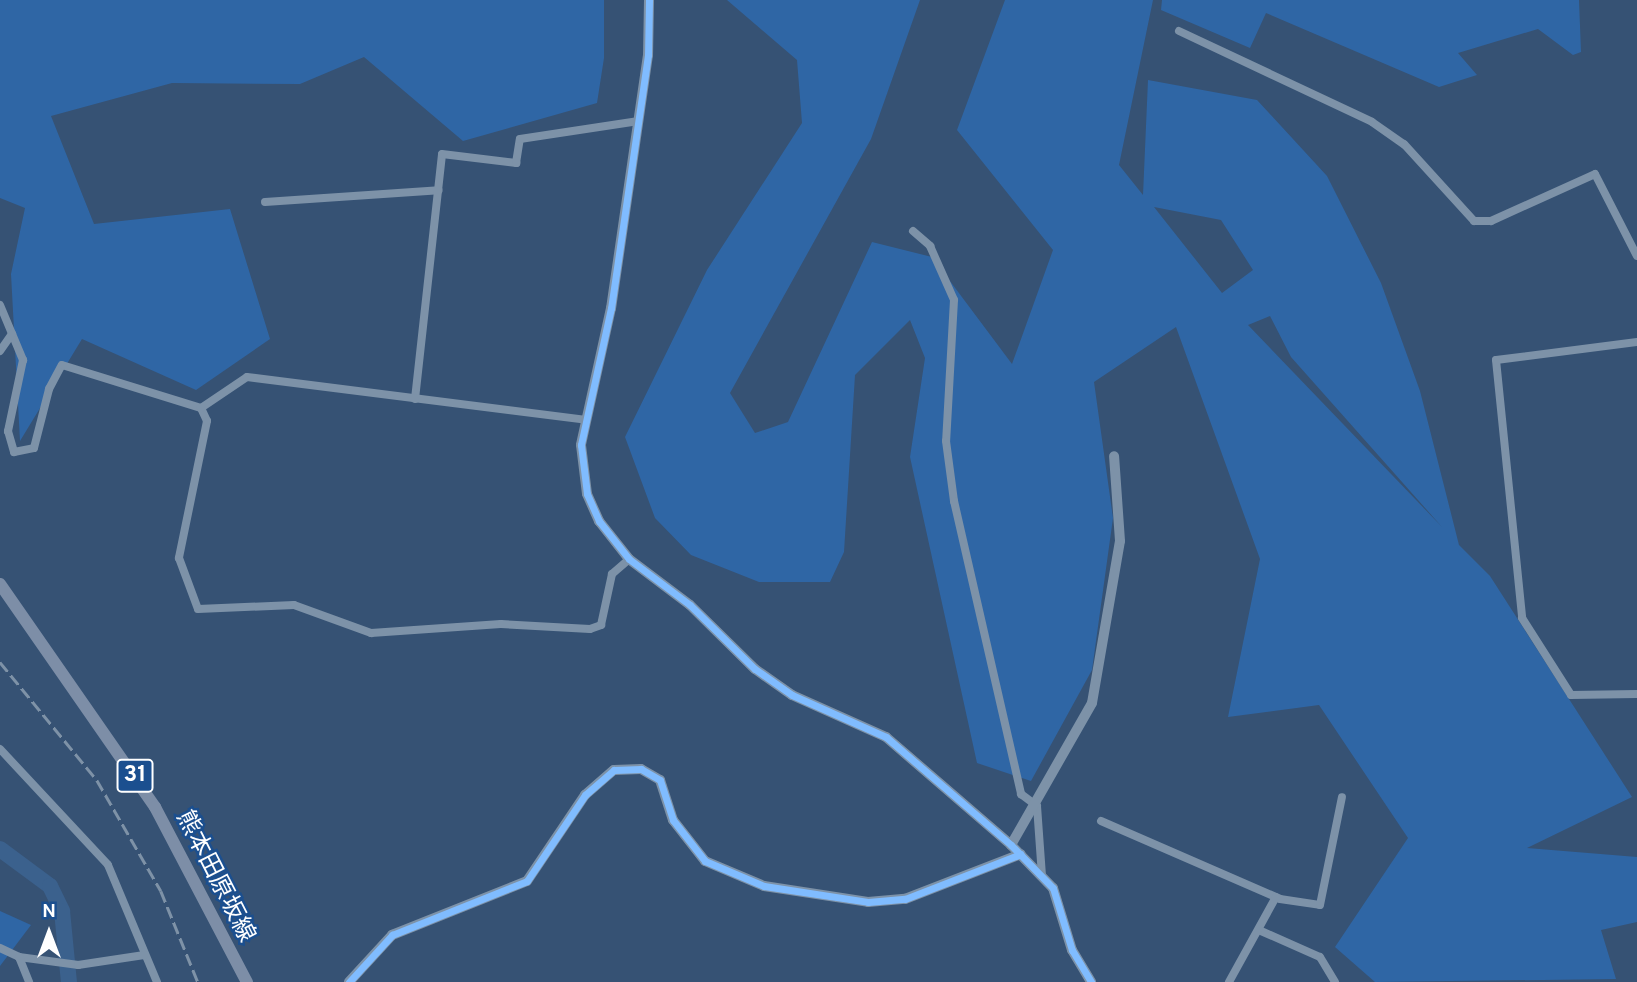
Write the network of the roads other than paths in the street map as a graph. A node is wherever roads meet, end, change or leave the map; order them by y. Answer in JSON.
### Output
{"nodes":[{"id":1,"x":649,"y":0,"type":"edge"},
{"id":2,"x":1179,"y":31,"type":"dead end"},
{"id":3,"x":639,"y":121,"type":"junction"},
{"id":4,"x":439,"y":190,"type":"junction"},
{"id":5,"x":265,"y":202,"type":"dead end"},
{"id":6,"x":913,"y":231,"type":"dead end"},
{"id":7,"x":1637,"y":256,"type":"edge"},
{"id":8,"x":0,"y":305,"type":"edge"},
{"id":9,"x":12,"y":334,"type":"junction"},
{"id":10,"x":1637,"y":342,"type":"edge"},
{"id":11,"x":0,"y":351,"type":"edge"},
{"id":12,"x":415,"y":399,"type":"junction"},
{"id":13,"x":201,"y":408,"type":"junction"},
{"id":14,"x":586,"y":420,"type":"junction"},
{"id":15,"x":1114,"y":456,"type":"dead end"},
{"id":16,"x":629,"y":559,"type":"junction"},
{"id":17,"x":0,"y":584,"type":"edge"},
{"id":18,"x":1637,"y":694,"type":"edge"},
{"id":19,"x":0,"y":749,"type":"edge"},
{"id":20,"x":1342,"y":797,"type":"dead end"},
{"id":21,"x":1037,"y":806,"type":"junction"},
{"id":22,"x":1101,"y":821,"type":"dead end"},
{"id":23,"x":1011,"y":845,"type":"junction"},
{"id":24,"x":1021,"y":854,"type":"junction"},
{"id":25,"x":1042,"y":875,"type":"junction"},
{"id":26,"x":1276,"y":897,"type":"junction"},
{"id":27,"x":1261,"y":931,"type":"junction"},
{"id":28,"x":0,"y":948,"type":"edge"},
{"id":29,"x":144,"y":955,"type":"junction"},
{"id":30,"x":19,"y":957,"type":"junction"},
{"id":31,"x":29,"y":982,"type":"edge"},
{"id":32,"x":157,"y":982,"type":"edge"},
{"id":33,"x":247,"y":982,"type":"edge"},
{"id":34,"x":349,"y":982,"type":"edge"},
{"id":35,"x":1091,"y":982,"type":"edge"},
{"id":36,"x":1229,"y":982,"type":"edge"},
{"id":37,"x":1335,"y":982,"type":"edge"}],
"edges":[{"from":1,"to":3,"type":"street"},
{"from":2,"to":7,"type":"street"},
{"from":3,"to":4,"type":"street"},
{"from":3,"to":14,"type":"street"},
{"from":4,"to":5,"type":"street"},
{"from":4,"to":12,"type":"street"},
{"from":6,"to":21,"type":"street"},
{"from":8,"to":9,"type":"street"},
{"from":9,"to":11,"type":"street"},
{"from":9,"to":13,"type":"street"},
{"from":10,"to":18,"type":"street"},
{"from":12,"to":13,"type":"street"},
{"from":12,"to":14,"type":"street"},
{"from":13,"to":16,"type":"street"},
{"from":14,"to":16,"type":"street"},
{"from":15,"to":21,"type":"street"},
{"from":16,"to":23,"type":"street"},
{"from":17,"to":33,"type":"main road","name":"熊本田原坂線","number":"31"},
{"from":19,"to":29,"type":"street"},
{"from":20,"to":26,"type":"street"},
{"from":21,"to":23,"type":"street"},
{"from":21,"to":25,"type":"street"},
{"from":22,"to":26,"type":"street"},
{"from":23,"to":24,"type":"street"},
{"from":24,"to":25,"type":"street"},
{"from":24,"to":34,"type":"street"},
{"from":25,"to":35,"type":"street"},
{"from":26,"to":27,"type":"street"},
{"from":27,"to":36,"type":"street"},
{"from":27,"to":37,"type":"street"},
{"from":28,"to":30,"type":"street"},
{"from":29,"to":30,"type":"street"},
{"from":29,"to":32,"type":"street"},
{"from":30,"to":31,"type":"street"}]}
